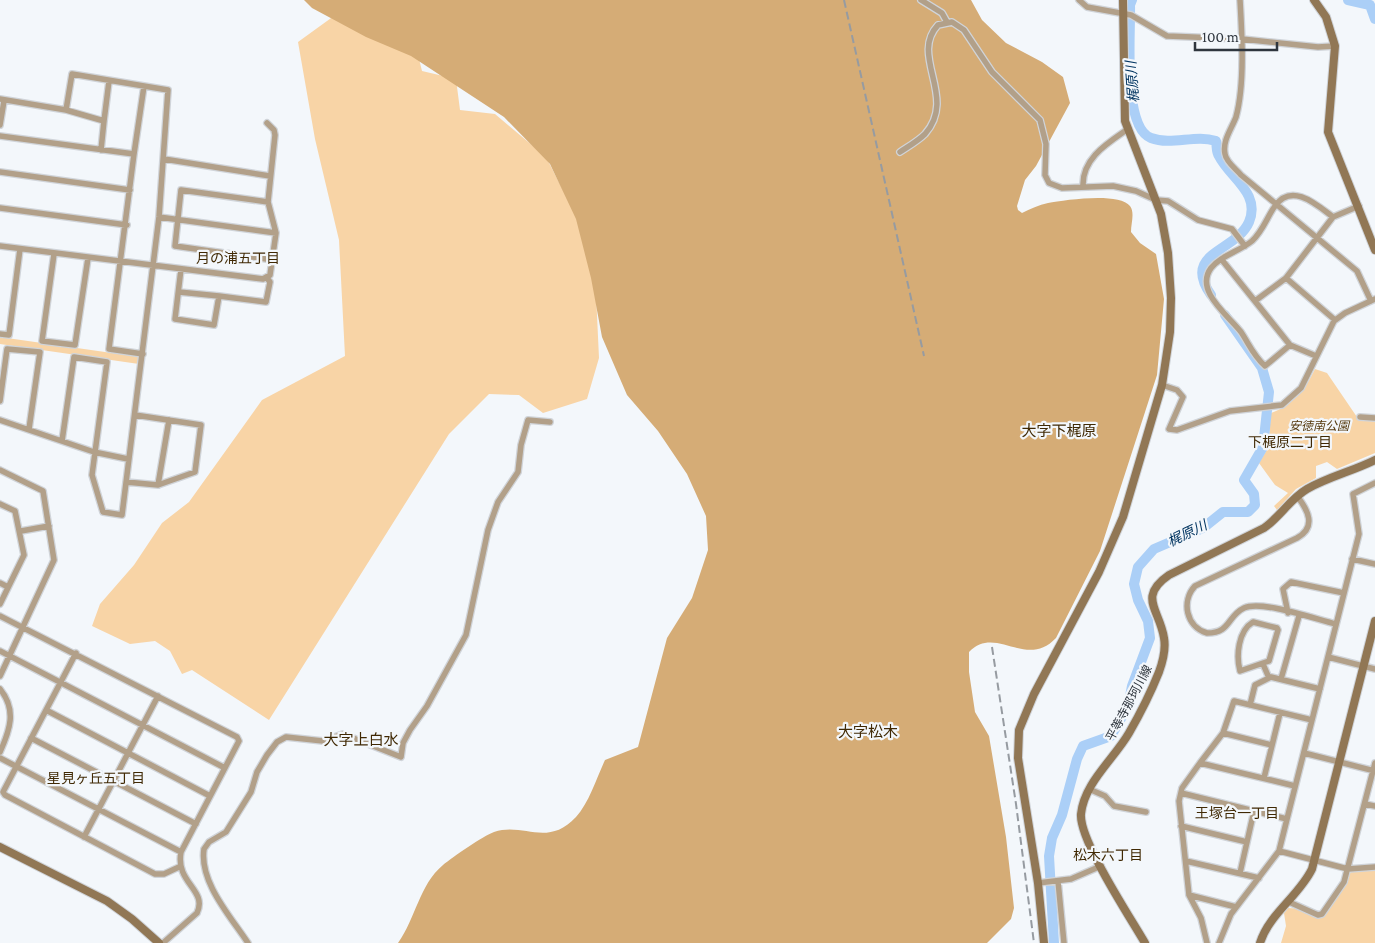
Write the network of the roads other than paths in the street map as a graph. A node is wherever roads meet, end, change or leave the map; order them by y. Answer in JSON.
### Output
{"nodes":[{"id":1,"x":920,"y":0,"type":"edge"},
{"id":2,"x":1079,"y":0,"type":"edge"},
{"id":3,"x":1123,"y":0,"type":"edge"},
{"id":4,"x":1240,"y":0,"type":"edge"},
{"id":5,"x":1314,"y":0,"type":"edge"},
{"id":6,"x":1123,"y":14,"type":"junction"},
{"id":7,"x":947,"y":22,"type":"junction"},
{"id":8,"x":1242,"y":38,"type":"junction"},
{"id":9,"x":1335,"y":46,"type":"junction"},
{"id":10,"x":109,"y":81,"type":"junction"},
{"id":11,"x":144,"y":86,"type":"junction"},
{"id":12,"x":2,"y":100,"type":"edge"},
{"id":13,"x":66,"y":110,"type":"junction"},
{"id":14,"x":104,"y":121,"type":"junction"},
{"id":15,"x":266,"y":123,"type":"dead end"},
{"id":16,"x":0,"y":125,"type":"edge"},
{"id":17,"x":1128,"y":129,"type":"junction"},
{"id":18,"x":0,"y":136,"type":"edge"},
{"id":19,"x":101,"y":150,"type":"junction"},
{"id":20,"x":900,"y":152,"type":"dead end"},
{"id":21,"x":134,"y":154,"type":"junction"},
{"id":22,"x":164,"y":159,"type":"junction"},
{"id":23,"x":0,"y":172,"type":"edge"},
{"id":24,"x":270,"y":176,"type":"junction"},
{"id":25,"x":1083,"y":186,"type":"junction"},
{"id":26,"x":130,"y":190,"type":"junction"},
{"id":27,"x":1156,"y":200,"type":"junction"},
{"id":28,"x":268,"y":202,"type":"junction"},
{"id":29,"x":1275,"y":205,"type":"junction"},
{"id":30,"x":1359,"y":206,"type":"junction"},
{"id":31,"x":0,"y":208,"type":"edge"},
{"id":32,"x":159,"y":217,"type":"junction"},
{"id":33,"x":1333,"y":217,"type":"junction"},
{"id":34,"x":178,"y":220,"type":"junction"},
{"id":35,"x":126,"y":225,"type":"junction"},
{"id":36,"x":276,"y":233,"type":"junction"},
{"id":37,"x":1317,"y":238,"type":"junction"},
{"id":38,"x":0,"y":246,"type":"edge"},
{"id":39,"x":1245,"y":246,"type":"junction"},
{"id":40,"x":20,"y":249,"type":"junction"},
{"id":41,"x":1375,"y":250,"type":"edge"},
{"id":42,"x":54,"y":254,"type":"junction"},
{"id":43,"x":88,"y":258,"type":"junction"},
{"id":44,"x":273,"y":260,"type":"junction"},
{"id":45,"x":1222,"y":260,"type":"junction"},
{"id":46,"x":122,"y":262,"type":"junction"},
{"id":47,"x":154,"y":266,"type":"junction"},
{"id":48,"x":181,"y":269,"type":"junction"},
{"id":49,"x":268,"y":278,"type":"junction"},
{"id":50,"x":1286,"y":278,"type":"junction"},
{"id":51,"x":178,"y":292,"type":"junction"},
{"id":52,"x":218,"y":296,"type":"junction"},
{"id":53,"x":1373,"y":300,"type":"edge"},
{"id":54,"x":1255,"y":301,"type":"junction"},
{"id":55,"x":1335,"y":320,"type":"junction"},
{"id":56,"x":0,"y":334,"type":"edge"},
{"id":57,"x":1290,"y":345,"type":"junction"},
{"id":58,"x":143,"y":354,"type":"junction"},
{"id":59,"x":1316,"y":356,"type":"junction"},
{"id":60,"x":1162,"y":385,"type":"junction"},
{"id":61,"x":0,"y":401,"type":"edge"},
{"id":62,"x":135,"y":415,"type":"junction"},
{"id":63,"x":1360,"y":416,"type":"dead end"},
{"id":64,"x":1375,"y":418,"type":"edge"},
{"id":65,"x":0,"y":420,"type":"edge"},
{"id":66,"x":168,"y":420,"type":"junction"},
{"id":67,"x":550,"y":422,"type":"dead end"},
{"id":68,"x":29,"y":429,"type":"junction"},
{"id":69,"x":62,"y":441,"type":"junction"},
{"id":70,"x":94,"y":452,"type":"junction"},
{"id":71,"x":128,"y":459,"type":"junction"},
{"id":72,"x":1375,"y":460,"type":"edge"},
{"id":73,"x":0,"y":470,"type":"edge"},
{"id":74,"x":126,"y":482,"type":"junction"},
{"id":75,"x":1375,"y":483,"type":"edge"},
{"id":76,"x":158,"y":485,"type":"junction"},
{"id":77,"x":1297,"y":496,"type":"junction"},
{"id":78,"x":0,"y":504,"type":"edge"},
{"id":79,"x":49,"y":526,"type":"junction"},
{"id":80,"x":20,"y":531,"type":"junction"},
{"id":81,"x":1352,"y":559,"type":"junction"},
{"id":82,"x":1375,"y":564,"type":"edge"},
{"id":83,"x":0,"y":583,"type":"edge"},
{"id":84,"x":8,"y":587,"type":"junction"},
{"id":85,"x":1344,"y":593,"type":"junction"},
{"id":86,"x":0,"y":604,"type":"edge"},
{"id":87,"x":1288,"y":612,"type":"junction"},
{"id":88,"x":0,"y":616,"type":"edge"},
{"id":89,"x":1299,"y":616,"type":"junction"},
{"id":90,"x":1375,"y":621,"type":"edge"},
{"id":91,"x":1336,"y":624,"type":"junction"},
{"id":92,"x":24,"y":626,"type":"junction"},
{"id":93,"x":0,"y":651,"type":"edge"},
{"id":94,"x":76,"y":653,"type":"junction"},
{"id":95,"x":9,"y":656,"type":"junction"},
{"id":96,"x":1328,"y":657,"type":"junction"},
{"id":97,"x":1263,"y":664,"type":"junction"},
{"id":98,"x":1364,"y":666,"type":"junction"},
{"id":99,"x":1375,"y":668,"type":"edge"},
{"id":100,"x":0,"y":676,"type":"edge"},
{"id":101,"x":1269,"y":678,"type":"junction"},
{"id":102,"x":1281,"y":679,"type":"junction"},
{"id":103,"x":60,"y":683,"type":"junction"},
{"id":104,"x":0,"y":689,"type":"edge"},
{"id":105,"x":1320,"y":689,"type":"junction"},
{"id":106,"x":158,"y":696,"type":"junction"},
{"id":107,"x":1250,"y":705,"type":"junction"},
{"id":108,"x":46,"y":710,"type":"junction"},
{"id":109,"x":1280,"y":712,"type":"junction"},
{"id":110,"x":1312,"y":720,"type":"junction"},
{"id":111,"x":142,"y":725,"type":"junction"},
{"id":112,"x":1223,"y":733,"type":"junction"},
{"id":113,"x":31,"y":738,"type":"junction"},
{"id":114,"x":1272,"y":746,"type":"junction"},
{"id":115,"x":0,"y":752,"type":"edge"},
{"id":116,"x":128,"y":753,"type":"junction"},
{"id":117,"x":1304,"y":753,"type":"junction"},
{"id":118,"x":0,"y":758,"type":"edge"},
{"id":119,"x":1200,"y":762,"type":"junction"},
{"id":120,"x":1375,"y":762,"type":"edge"},
{"id":121,"x":1340,"y":763,"type":"junction"},
{"id":122,"x":16,"y":766,"type":"junction"},
{"id":123,"x":225,"y":768,"type":"junction"},
{"id":124,"x":1374,"y":771,"type":"edge"},
{"id":125,"x":1264,"y":778,"type":"junction"},
{"id":126,"x":113,"y":781,"type":"junction"},
{"id":127,"x":1295,"y":786,"type":"junction"},
{"id":128,"x":1089,"y":789,"type":"junction"},
{"id":129,"x":1181,"y":793,"type":"junction"},
{"id":130,"x":210,"y":796,"type":"junction"},
{"id":131,"x":1365,"y":804,"type":"junction"},
{"id":132,"x":1375,"y":806,"type":"edge"},
{"id":133,"x":99,"y":809,"type":"junction"},
{"id":134,"x":1254,"y":810,"type":"junction"},
{"id":135,"x":1146,"y":812,"type":"dead end"},
{"id":136,"x":1287,"y":819,"type":"junction"},
{"id":137,"x":196,"y":824,"type":"junction"},
{"id":138,"x":1181,"y":826,"type":"junction"},
{"id":139,"x":84,"y":837,"type":"junction"},
{"id":140,"x":1247,"y":842,"type":"junction"},
{"id":141,"x":0,"y":847,"type":"edge"},
{"id":142,"x":1280,"y":851,"type":"junction"},
{"id":143,"x":181,"y":852,"type":"junction"},
{"id":144,"x":1315,"y":860,"type":"junction"},
{"id":145,"x":1186,"y":861,"type":"junction"},
{"id":146,"x":1101,"y":866,"type":"junction"},
{"id":147,"x":179,"y":867,"type":"junction"},
{"id":148,"x":1375,"y":867,"type":"edge"},
{"id":149,"x":1348,"y":869,"type":"junction"},
{"id":150,"x":1240,"y":874,"type":"junction"},
{"id":151,"x":1259,"y":878,"type":"junction"},
{"id":152,"x":1058,"y":882,"type":"junction"},
{"id":153,"x":1038,"y":883,"type":"junction"},
{"id":154,"x":1189,"y":895,"type":"junction"},
{"id":155,"x":1289,"y":902,"type":"junction"},
{"id":156,"x":1236,"y":907,"type":"junction"},
{"id":157,"x":159,"y":943,"type":"edge"},
{"id":158,"x":163,"y":943,"type":"edge"},
{"id":159,"x":248,"y":943,"type":"edge"},
{"id":160,"x":1044,"y":943,"type":"edge"},
{"id":161,"x":1064,"y":943,"type":"edge"},
{"id":162,"x":1145,"y":943,"type":"edge"},
{"id":163,"x":1208,"y":943,"type":"edge"},
{"id":164,"x":1219,"y":943,"type":"edge"},
{"id":165,"x":1260,"y":943,"type":"edge"}],
"edges":[{"from":1,"to":7,"type":"street"},
{"from":2,"to":6,"type":"street"},
{"from":3,"to":6,"type":"street"},
{"from":4,"to":8,"type":"street"},
{"from":5,"to":9,"type":"street"},
{"from":6,"to":8,"type":"street"},
{"from":6,"to":17,"type":"street"},
{"from":7,"to":20,"type":"street"},
{"from":7,"to":25,"type":"street"},
{"from":8,"to":9,"type":"street"},
{"from":8,"to":29,"type":"street"},
{"from":9,"to":30,"type":"street"},
{"from":10,"to":11,"type":"street"},
{"from":10,"to":13,"type":"street"},
{"from":10,"to":14,"type":"street"},
{"from":11,"to":21,"type":"street"},
{"from":11,"to":22,"type":"street"},
{"from":12,"to":13,"type":"street"},
{"from":12,"to":16,"type":"street"},
{"from":13,"to":14,"type":"street"},
{"from":14,"to":19,"type":"street"},
{"from":15,"to":24,"type":"street"},
{"from":17,"to":25,"type":"street"},
{"from":17,"to":27,"type":"street"},
{"from":18,"to":19,"type":"street"},
{"from":19,"to":21,"type":"street"},
{"from":21,"to":26,"type":"street"},
{"from":22,"to":24,"type":"street"},
{"from":22,"to":32,"type":"street"},
{"from":23,"to":26,"type":"street"},
{"from":24,"to":28,"type":"street"},
{"from":25,"to":27,"type":"street"},
{"from":26,"to":35,"type":"street"},
{"from":27,"to":39,"type":"street"},
{"from":27,"to":60,"type":"street"},
{"from":28,"to":34,"type":"street"},
{"from":28,"to":36,"type":"street"},
{"from":29,"to":33,"type":"street"},
{"from":29,"to":37,"type":"street"},
{"from":29,"to":39,"type":"street"},
{"from":30,"to":33,"type":"street"},
{"from":30,"to":41,"type":"street"},
{"from":31,"to":35,"type":"street"},
{"from":32,"to":34,"type":"street"},
{"from":32,"to":47,"type":"street"},
{"from":33,"to":37,"type":"street"},
{"from":34,"to":36,"type":"street"},
{"from":34,"to":44,"type":"street"},
{"from":35,"to":46,"type":"street"},
{"from":36,"to":44,"type":"street"},
{"from":37,"to":50,"type":"street"},
{"from":37,"to":53,"type":"street"},
{"from":38,"to":40,"type":"street"},
{"from":39,"to":45,"type":"street"},
{"from":40,"to":42,"type":"street"},
{"from":40,"to":56,"type":"street"},
{"from":42,"to":43,"type":"street"},
{"from":42,"to":43,"type":"street"},
{"from":43,"to":46,"type":"street"},
{"from":44,"to":49,"type":"street"},
{"from":45,"to":54,"type":"street"},
{"from":45,"to":57,"type":"street"},
{"from":46,"to":47,"type":"street"},
{"from":46,"to":58,"type":"street"},
{"from":47,"to":48,"type":"street"},
{"from":47,"to":58,"type":"street"},
{"from":48,"to":49,"type":"street"},
{"from":48,"to":51,"type":"street"},
{"from":49,"to":52,"type":"street"},
{"from":50,"to":54,"type":"street"},
{"from":50,"to":55,"type":"street"},
{"from":51,"to":52,"type":"street"},
{"from":51,"to":52,"type":"street"},
{"from":53,"to":55,"type":"street"},
{"from":54,"to":57,"type":"street"},
{"from":55,"to":59,"type":"street"},
{"from":57,"to":59,"type":"street"},
{"from":58,"to":62,"type":"street"},
{"from":59,"to":60,"type":"street"},
{"from":60,"to":153,"type":"street"},
{"from":61,"to":68,"type":"street"},
{"from":62,"to":66,"type":"street"},
{"from":62,"to":71,"type":"street"},
{"from":63,"to":64,"type":"street"},
{"from":65,"to":68,"type":"street"},
{"from":66,"to":76,"type":"street"},
{"from":66,"to":76,"type":"street"},
{"from":67,"to":159,"type":"street"},
{"from":68,"to":69,"type":"street"},
{"from":69,"to":70,"type":"street"},
{"from":69,"to":70,"type":"street"},
{"from":70,"to":71,"type":"street"},
{"from":70,"to":74,"type":"street"},
{"from":71,"to":74,"type":"street"},
{"from":72,"to":77,"type":"street","name":"平等寺那珂川線"},
{"from":73,"to":79,"type":"street"},
{"from":74,"to":76,"type":"street"},
{"from":75,"to":81,"type":"street"},
{"from":77,"to":87,"type":"street"},
{"from":77,"to":128,"type":"street","name":"平等寺那珂川線"},
{"from":78,"to":80,"type":"street"},
{"from":79,"to":80,"type":"street"},
{"from":79,"to":92,"type":"street"},
{"from":80,"to":84,"type":"street"},
{"from":81,"to":82,"type":"street"},
{"from":81,"to":85,"type":"street"},
{"from":83,"to":84,"type":"street"},
{"from":84,"to":86,"type":"street"},
{"from":85,"to":87,"type":"street"},
{"from":85,"to":91,"type":"street"},
{"from":87,"to":89,"type":"street"},
{"from":88,"to":92,"type":"street"},
{"from":89,"to":91,"type":"street"},
{"from":89,"to":102,"type":"street"},
{"from":90,"to":98,"type":"street"},
{"from":91,"to":96,"type":"street"},
{"from":92,"to":94,"type":"street"},
{"from":92,"to":95,"type":"street"},
{"from":93,"to":95,"type":"street"},
{"from":94,"to":103,"type":"street"},
{"from":94,"to":106,"type":"street"},
{"from":95,"to":100,"type":"street"},
{"from":95,"to":103,"type":"street"},
{"from":96,"to":98,"type":"street"},
{"from":96,"to":105,"type":"street"},
{"from":97,"to":97,"type":"street"},
{"from":97,"to":101,"type":"street"},
{"from":98,"to":99,"type":"street"},
{"from":98,"to":121,"type":"street"},
{"from":101,"to":102,"type":"street"},
{"from":101,"to":107,"type":"street"},
{"from":102,"to":105,"type":"street"},
{"from":103,"to":108,"type":"street"},
{"from":103,"to":111,"type":"street"},
{"from":104,"to":115,"type":"street"},
{"from":105,"to":110,"type":"street"},
{"from":106,"to":111,"type":"street"},
{"from":106,"to":123,"type":"street"},
{"from":107,"to":109,"type":"street"},
{"from":107,"to":112,"type":"street"},
{"from":108,"to":113,"type":"street"},
{"from":108,"to":116,"type":"street"},
{"from":109,"to":110,"type":"street"},
{"from":109,"to":114,"type":"street"},
{"from":110,"to":117,"type":"street"},
{"from":111,"to":116,"type":"street"},
{"from":111,"to":123,"type":"street"},
{"from":112,"to":114,"type":"street"},
{"from":112,"to":119,"type":"street"},
{"from":113,"to":122,"type":"street"},
{"from":113,"to":126,"type":"street"},
{"from":114,"to":125,"type":"street"},
{"from":116,"to":126,"type":"street"},
{"from":116,"to":130,"type":"street"},
{"from":117,"to":121,"type":"street"},
{"from":117,"to":127,"type":"street"},
{"from":118,"to":122,"type":"street"},
{"from":119,"to":125,"type":"street"},
{"from":119,"to":129,"type":"street"},
{"from":120,"to":124,"type":"street"},
{"from":121,"to":124,"type":"street"},
{"from":121,"to":144,"type":"street"},
{"from":122,"to":133,"type":"street"},
{"from":122,"to":139,"type":"street"},
{"from":123,"to":130,"type":"street"},
{"from":124,"to":131,"type":"street"},
{"from":125,"to":127,"type":"street"},
{"from":126,"to":133,"type":"street"},
{"from":126,"to":137,"type":"street"},
{"from":127,"to":136,"type":"street"},
{"from":128,"to":135,"type":"street"},
{"from":128,"to":146,"type":"street","name":"平等寺那珂川線"},
{"from":129,"to":134,"type":"street"},
{"from":129,"to":138,"type":"street"},
{"from":130,"to":137,"type":"street"},
{"from":131,"to":132,"type":"street"},
{"from":131,"to":149,"type":"street"},
{"from":133,"to":139,"type":"street"},
{"from":133,"to":143,"type":"street"},
{"from":134,"to":136,"type":"street"},
{"from":134,"to":140,"type":"street"},
{"from":136,"to":142,"type":"street"},
{"from":137,"to":143,"type":"street"},
{"from":138,"to":140,"type":"street"},
{"from":138,"to":145,"type":"street"},
{"from":139,"to":147,"type":"street"},
{"from":140,"to":150,"type":"street"},
{"from":141,"to":157,"type":"street"},
{"from":142,"to":144,"type":"street"},
{"from":142,"to":151,"type":"street"},
{"from":143,"to":147,"type":"street"},
{"from":144,"to":149,"type":"street"},
{"from":144,"to":155,"type":"street"},
{"from":145,"to":150,"type":"street"},
{"from":145,"to":154,"type":"street"},
{"from":146,"to":152,"type":"street"},
{"from":146,"to":162,"type":"street","name":"平等寺那珂川線"},
{"from":147,"to":158,"type":"street"},
{"from":148,"to":149,"type":"street"},
{"from":149,"to":155,"type":"street"},
{"from":150,"to":151,"type":"street"},
{"from":151,"to":156,"type":"street"},
{"from":152,"to":153,"type":"street"},
{"from":152,"to":161,"type":"street"},
{"from":153,"to":160,"type":"street"},
{"from":154,"to":156,"type":"street"},
{"from":154,"to":163,"type":"street"},
{"from":155,"to":165,"type":"street"},
{"from":156,"to":164,"type":"street"}]}
